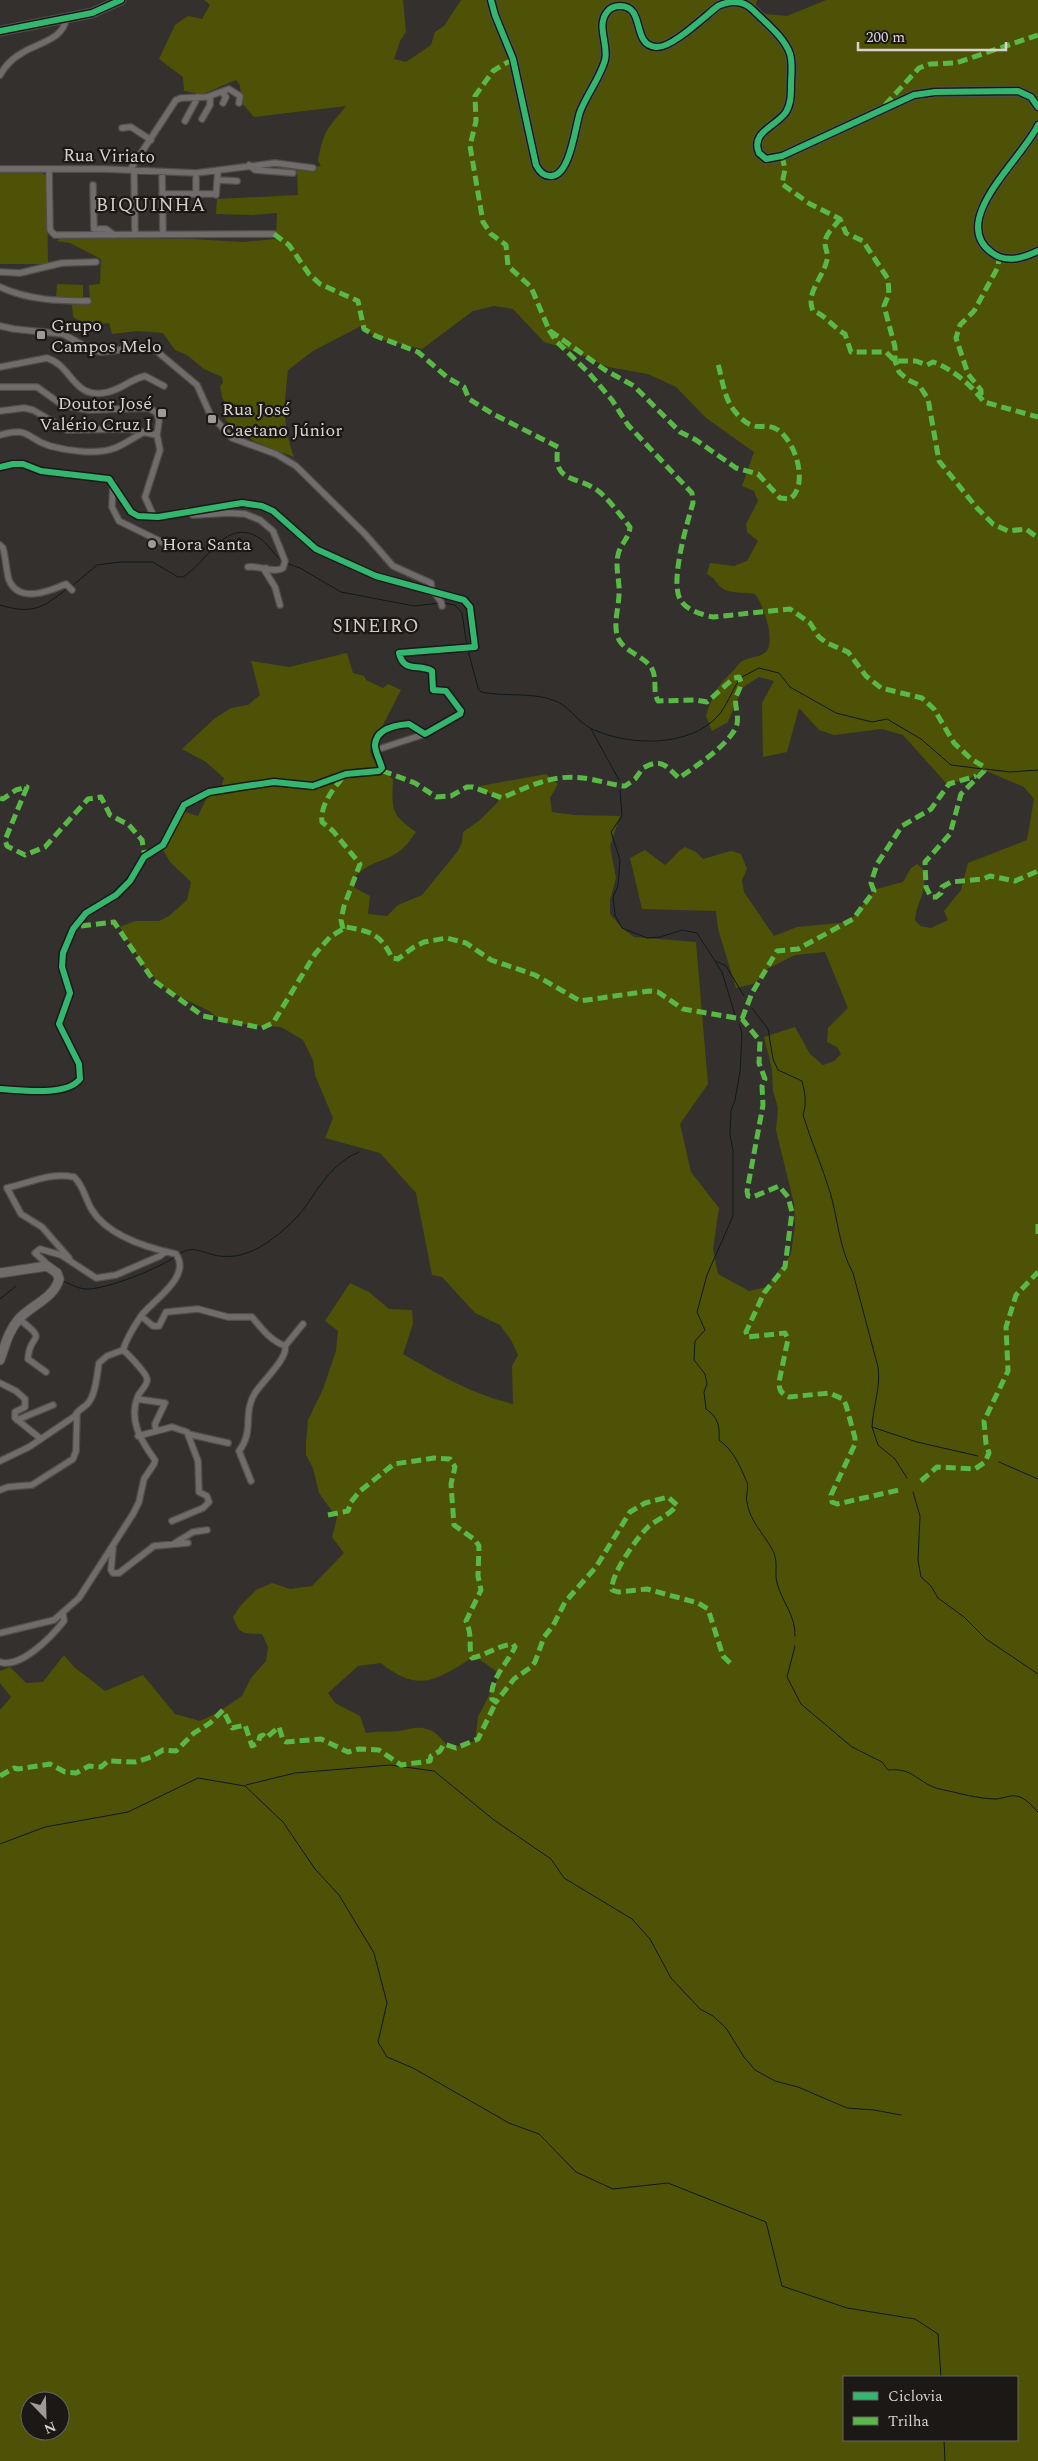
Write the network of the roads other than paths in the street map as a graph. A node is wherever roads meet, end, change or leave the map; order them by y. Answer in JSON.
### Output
{"nodes":[{"id":1,"x":122,"y":0,"type":"edge"},
{"id":2,"x":491,"y":0,"type":"edge"},
{"id":3,"x":66,"y":18,"type":"junction"},
{"id":4,"x":0,"y":31,"type":"edge"},
{"id":5,"x":8,"y":64,"type":"junction"},
{"id":6,"x":0,"y":69,"type":"edge"},
{"id":7,"x":0,"y":75,"type":"edge"},
{"id":8,"x":222,"y":92,"type":"junction"},
{"id":9,"x":210,"y":96,"type":"junction"},
{"id":10,"x":198,"y":97,"type":"junction"},
{"id":11,"x":223,"y":103,"type":"dead end"},
{"id":12,"x":239,"y":103,"type":"dead end"},
{"id":13,"x":1038,"y":107,"type":"edge"},
{"id":14,"x":202,"y":119,"type":"dead end"},
{"id":15,"x":185,"y":121,"type":"dead end"},
{"id":16,"x":1038,"y":125,"type":"edge"},
{"id":17,"x":122,"y":128,"type":"dead end"},
{"id":18,"x":151,"y":140,"type":"junction"},
{"id":19,"x":249,"y":165,"type":"junction"},
{"id":20,"x":313,"y":168,"type":"dead end"},
{"id":21,"x":0,"y":169,"type":"edge"},
{"id":22,"x":48,"y":170,"type":"junction"},
{"id":23,"x":132,"y":170,"type":"junction"},
{"id":24,"x":218,"y":170,"type":"junction"},
{"id":25,"x":162,"y":172,"type":"junction"},
{"id":26,"x":196,"y":173,"type":"junction"},
{"id":27,"x":292,"y":173,"type":"dead end"},
{"id":28,"x":218,"y":180,"type":"junction"},
{"id":29,"x":237,"y":181,"type":"dead end"},
{"id":30,"x":94,"y":185,"type":"dead end"},
{"id":31,"x":162,"y":194,"type":"junction"},
{"id":32,"x":196,"y":194,"type":"junction"},
{"id":33,"x":135,"y":234,"type":"junction"},
{"id":34,"x":163,"y":234,"type":"junction"},
{"id":35,"x":274,"y":234,"type":"dead end"},
{"id":36,"x":114,"y":235,"type":"junction"},
{"id":37,"x":1038,"y":251,"type":"edge"},
{"id":38,"x":96,"y":262,"type":"dead end"},
{"id":39,"x":0,"y":272,"type":"edge"},
{"id":40,"x":0,"y":288,"type":"edge"},
{"id":41,"x":88,"y":301,"type":"dead end"},
{"id":42,"x":0,"y":326,"type":"edge"},
{"id":43,"x":0,"y":367,"type":"edge"},
{"id":44,"x":164,"y":386,"type":"dead end"},
{"id":45,"x":0,"y":387,"type":"edge"},
{"id":46,"x":0,"y":411,"type":"edge"},
{"id":47,"x":145,"y":432,"type":"junction"},
{"id":48,"x":0,"y":435,"type":"edge"},
{"id":49,"x":157,"y":435,"type":"junction"},
{"id":50,"x":0,"y":467,"type":"edge"},
{"id":51,"x":113,"y":483,"type":"junction"},
{"id":52,"x":187,"y":511,"type":"junction"},
{"id":53,"x":154,"y":517,"type":"junction"},
{"id":54,"x":0,"y":545,"type":"edge"},
{"id":55,"x":174,"y":548,"type":"dead end"},
{"id":56,"x":248,"y":566,"type":"dead end"},
{"id":57,"x":266,"y":568,"type":"junction"},
{"id":58,"x":70,"y":588,"type":"dead end"},
{"id":59,"x":433,"y":592,"type":"junction"},
{"id":60,"x":441,"y":604,"type":"dead end"},
{"id":61,"x":280,"y":605,"type":"dead end"},
{"id":62,"x":425,"y":734,"type":"junction"},
{"id":63,"x":376,"y":750,"type":"junction"},
{"id":64,"x":0,"y":1089,"type":"edge"},
{"id":65,"x":0,"y":1186,"type":"edge"},
{"id":66,"x":7,"y":1188,"type":"junction"},
{"id":67,"x":165,"y":1252,"type":"junction"},
{"id":68,"x":72,"y":1262,"type":"junction"},
{"id":69,"x":46,"y":1266,"type":"junction"},
{"id":70,"x":0,"y":1273,"type":"edge"},
{"id":71,"x":142,"y":1316,"type":"junction"},
{"id":72,"x":19,"y":1319,"type":"junction"},
{"id":73,"x":303,"y":1324,"type":"dead end"},
{"id":74,"x":285,"y":1346,"type":"junction"},
{"id":75,"x":123,"y":1350,"type":"junction"},
{"id":76,"x":0,"y":1360,"type":"edge"},
{"id":77,"x":46,"y":1372,"type":"dead end"},
{"id":78,"x":0,"y":1384,"type":"edge"},
{"id":79,"x":137,"y":1399,"type":"junction"},
{"id":80,"x":53,"y":1405,"type":"dead end"},
{"id":81,"x":77,"y":1411,"type":"junction"},
{"id":82,"x":17,"y":1420,"type":"junction"},
{"id":83,"x":156,"y":1431,"type":"junction"},
{"id":84,"x":188,"y":1434,"type":"junction"},
{"id":85,"x":138,"y":1436,"type":"junction"},
{"id":86,"x":42,"y":1439,"type":"junction"},
{"id":87,"x":228,"y":1443,"type":"dead end"},
{"id":88,"x":0,"y":1461,"type":"edge"},
{"id":89,"x":251,"y":1481,"type":"dead end"},
{"id":90,"x":0,"y":1490,"type":"edge"},
{"id":91,"x":172,"y":1521,"type":"dead end"},
{"id":92,"x":207,"y":1530,"type":"dead end"},
{"id":93,"x":174,"y":1544,"type":"junction"},
{"id":94,"x":188,"y":1544,"type":"dead end"},
{"id":95,"x":113,"y":1546,"type":"junction"},
{"id":96,"x":63,"y":1614,"type":"junction"},
{"id":97,"x":0,"y":1633,"type":"edge"},
{"id":98,"x":0,"y":1662,"type":"edge"}],
"edges":[{"from":1,"to":3,"type":"main road"},
{"from":2,"to":13,"type":"main road"},
{"from":3,"to":4,"type":"main road"},
{"from":3,"to":5,"type":"street"},
{"from":5,"to":6,"type":"street"},
{"from":5,"to":7,"type":"street"},
{"from":8,"to":9,"type":"street"},
{"from":8,"to":11,"type":"street"},
{"from":8,"to":12,"type":"street"},
{"from":9,"to":10,"type":"street"},
{"from":9,"to":14,"type":"street"},
{"from":10,"to":15,"type":"street"},
{"from":10,"to":18,"type":"street"},
{"from":16,"to":37,"type":"main road"},
{"from":17,"to":18,"type":"street"},
{"from":18,"to":23,"type":"street"},
{"from":19,"to":20,"type":"street","name":"Rua Viriato"},
{"from":19,"to":24,"type":"street","name":"Rua Viriato"},
{"from":19,"to":27,"type":"street","name":"Rua Viriato"},
{"from":21,"to":22,"type":"street","name":"Rua Viriato"},
{"from":22,"to":23,"type":"street","name":"Rua Viriato"},
{"from":22,"to":36,"type":"street"},
{"from":23,"to":25,"type":"street","name":"Rua Viriato"},
{"from":23,"to":33,"type":"street"},
{"from":24,"to":26,"type":"street","name":"Rua Viriato"},
{"from":24,"to":28,"type":"street"},
{"from":25,"to":26,"type":"street","name":"Rua Viriato"},
{"from":25,"to":31,"type":"street"},
{"from":26,"to":32,"type":"street"},
{"from":28,"to":29,"type":"street"},
{"from":28,"to":32,"type":"street"},
{"from":30,"to":36,"type":"street"},
{"from":31,"to":32,"type":"street"},
{"from":31,"to":34,"type":"street"},
{"from":33,"to":34,"type":"street"},
{"from":33,"to":36,"type":"street"},
{"from":34,"to":35,"type":"street"},
{"from":38,"to":39,"type":"street"},
{"from":40,"to":41,"type":"street"},
{"from":42,"to":59,"type":"street"},
{"from":43,"to":44,"type":"street"},
{"from":45,"to":49,"type":"street"},
{"from":46,"to":47,"type":"street"},
{"from":47,"to":48,"type":"street"},
{"from":47,"to":49,"type":"street"},
{"from":49,"to":53,"type":"street"},
{"from":50,"to":51,"type":"street"},
{"from":51,"to":53,"type":"street"},
{"from":51,"to":55,"type":"street"},
{"from":52,"to":53,"type":"street"},
{"from":52,"to":57,"type":"street"},
{"from":52,"to":59,"type":"street"},
{"from":54,"to":58,"type":"street"},
{"from":56,"to":57,"type":"street"},
{"from":57,"to":61,"type":"street"},
{"from":59,"to":60,"type":"street"},
{"from":59,"to":62,"type":"street"},
{"from":62,"to":63,"type":"street"},
{"from":62,"to":63,"type":"street"},
{"from":63,"to":64,"type":"street"},
{"from":65,"to":66,"type":"street"},
{"from":66,"to":67,"type":"street"},
{"from":66,"to":68,"type":"street"},
{"from":67,"to":68,"type":"street"},
{"from":67,"to":71,"type":"street"},
{"from":68,"to":69,"type":"street"},
{"from":69,"to":70,"type":"main road"},
{"from":69,"to":72,"type":"main road"},
{"from":71,"to":74,"type":"street"},
{"from":71,"to":75,"type":"street"},
{"from":72,"to":76,"type":"main road"},
{"from":72,"to":77,"type":"street"},
{"from":73,"to":74,"type":"street"},
{"from":74,"to":89,"type":"street"},
{"from":75,"to":79,"type":"street"},
{"from":75,"to":81,"type":"street"},
{"from":78,"to":82,"type":"street"},
{"from":79,"to":83,"type":"street"},
{"from":79,"to":85,"type":"street"},
{"from":80,"to":82,"type":"street"},
{"from":81,"to":86,"type":"street"},
{"from":81,"to":90,"type":"street"},
{"from":82,"to":86,"type":"street"},
{"from":83,"to":84,"type":"street"},
{"from":83,"to":85,"type":"street"},
{"from":84,"to":87,"type":"street"},
{"from":84,"to":91,"type":"street"},
{"from":85,"to":95,"type":"street"},
{"from":86,"to":88,"type":"street"},
{"from":92,"to":93,"type":"street"},
{"from":93,"to":94,"type":"street"},
{"from":93,"to":95,"type":"street"},
{"from":95,"to":96,"type":"street"},
{"from":96,"to":97,"type":"street"},
{"from":96,"to":98,"type":"street"}]}
